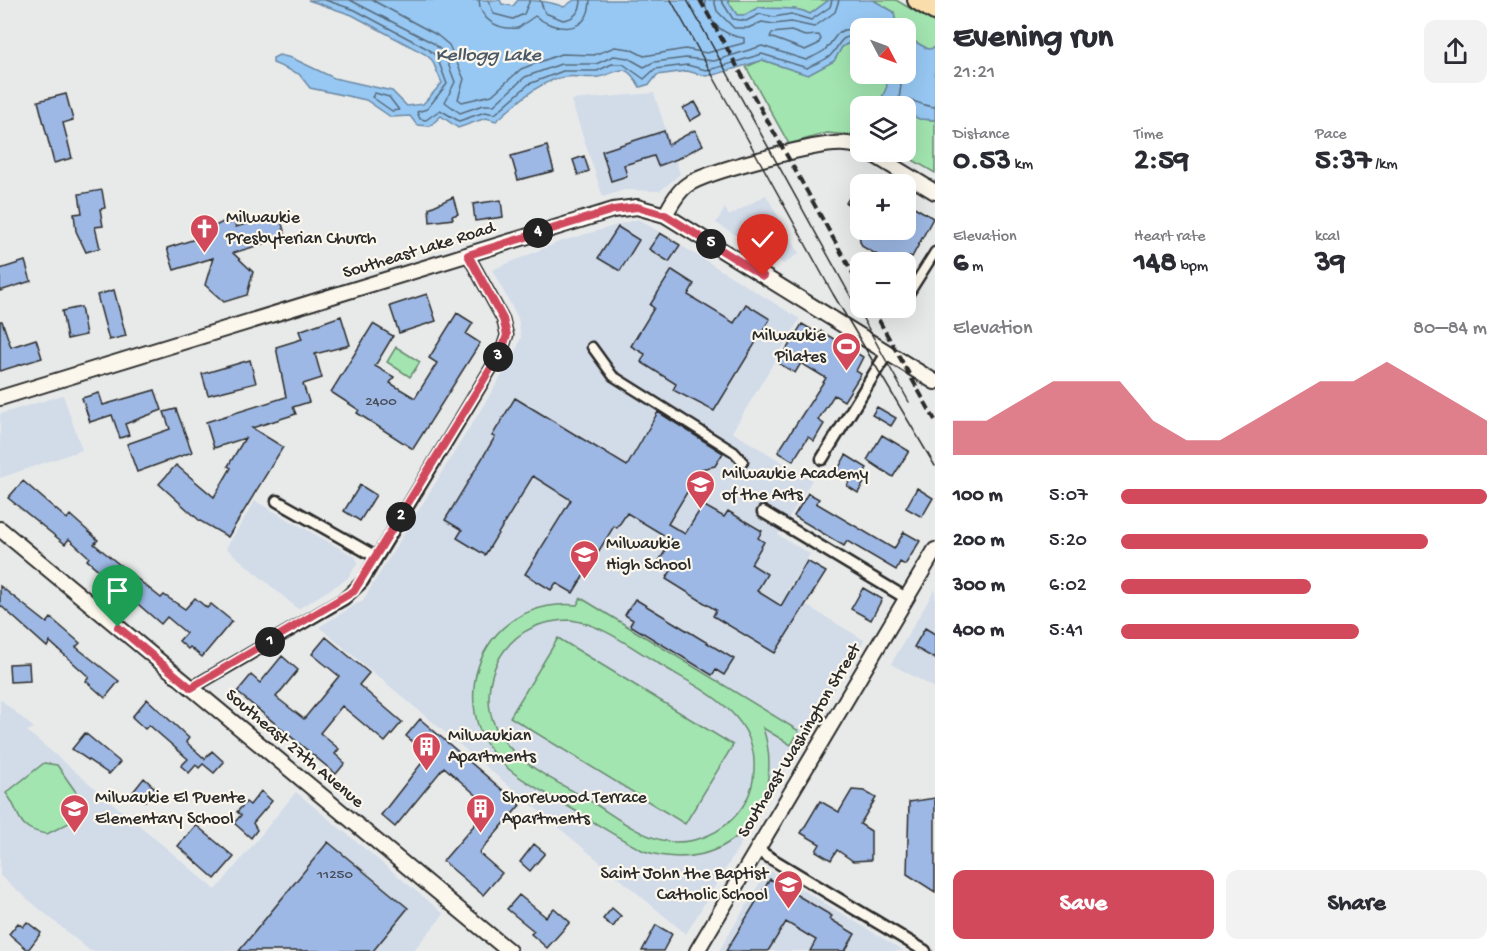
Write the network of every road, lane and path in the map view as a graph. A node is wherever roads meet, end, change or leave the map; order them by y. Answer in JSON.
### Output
{"nodes":[{"id":1,"x":917,"y":0,"type":"edge"},
{"id":2,"x":935,"y":11,"type":"edge"},
{"id":3,"x":850,"y":145,"type":"edge"},
{"id":4,"x":886,"y":162,"type":"edge"},
{"id":5,"x":935,"y":192,"type":"edge"},
{"id":6,"x":665,"y":215,"type":"junction"},
{"id":7,"x":935,"y":252,"type":"edge"},
{"id":8,"x":468,"y":255,"type":"junction"},
{"id":9,"x":916,"y":282,"type":"edge"},
{"id":10,"x":592,"y":347,"type":"dead end"},
{"id":11,"x":887,"y":353,"type":"junction"},
{"id":12,"x":935,"y":382,"type":"edge"},
{"id":13,"x":0,"y":398,"type":"edge"},
{"id":14,"x":822,"y":459,"type":"dead end"},
{"id":15,"x":742,"y":462,"type":"dead end"},
{"id":16,"x":277,"y":501,"type":"dead end"},
{"id":17,"x":763,"y":512,"type":"dead end"},
{"id":18,"x":0,"y":529,"type":"edge"},
{"id":19,"x":935,"y":550,"type":"edge"},
{"id":20,"x":376,"y":557,"type":"junction"},
{"id":21,"x":906,"y":598,"type":"junction"},
{"id":22,"x":191,"y":688,"type":"junction"},
{"id":23,"x":757,"y":850,"type":"junction"},
{"id":24,"x":509,"y":951,"type":"edge"},
{"id":25,"x":697,"y":951,"type":"edge"},
{"id":26,"x":925,"y":951,"type":"edge"}],
"edges":[{"from":1,"to":2,"type":"main road"},
{"from":3,"to":6,"type":"street"},
{"from":4,"to":5,"type":"street"},
{"from":6,"to":8,"type":"street","name":"Southeast Lake Road"},
{"from":6,"to":11,"type":"street","name":"Southeast Lake Road"},
{"from":7,"to":9,"type":"street"},
{"from":8,"to":13,"type":"street","name":"Southeast Lake Road"},
{"from":8,"to":20,"type":"street"},
{"from":10,"to":15,"type":"street"},
{"from":11,"to":12,"type":"street","name":"Southeast Lake Road"},
{"from":11,"to":14,"type":"street"},
{"from":16,"to":20,"type":"street"},
{"from":17,"to":21,"type":"street"},
{"from":18,"to":22,"type":"street","name":"Southeast 27th Avenue"},
{"from":19,"to":21,"type":"street","name":"Southeast Washington Street"},
{"from":20,"to":22,"type":"street"},
{"from":21,"to":23,"type":"street","name":"Southeast Washington Street"},
{"from":22,"to":24,"type":"street","name":"Southeast 27th Avenue"},
{"from":23,"to":25,"type":"street","name":"Southeast Washington Street"},
{"from":23,"to":26,"type":"street"}]}
